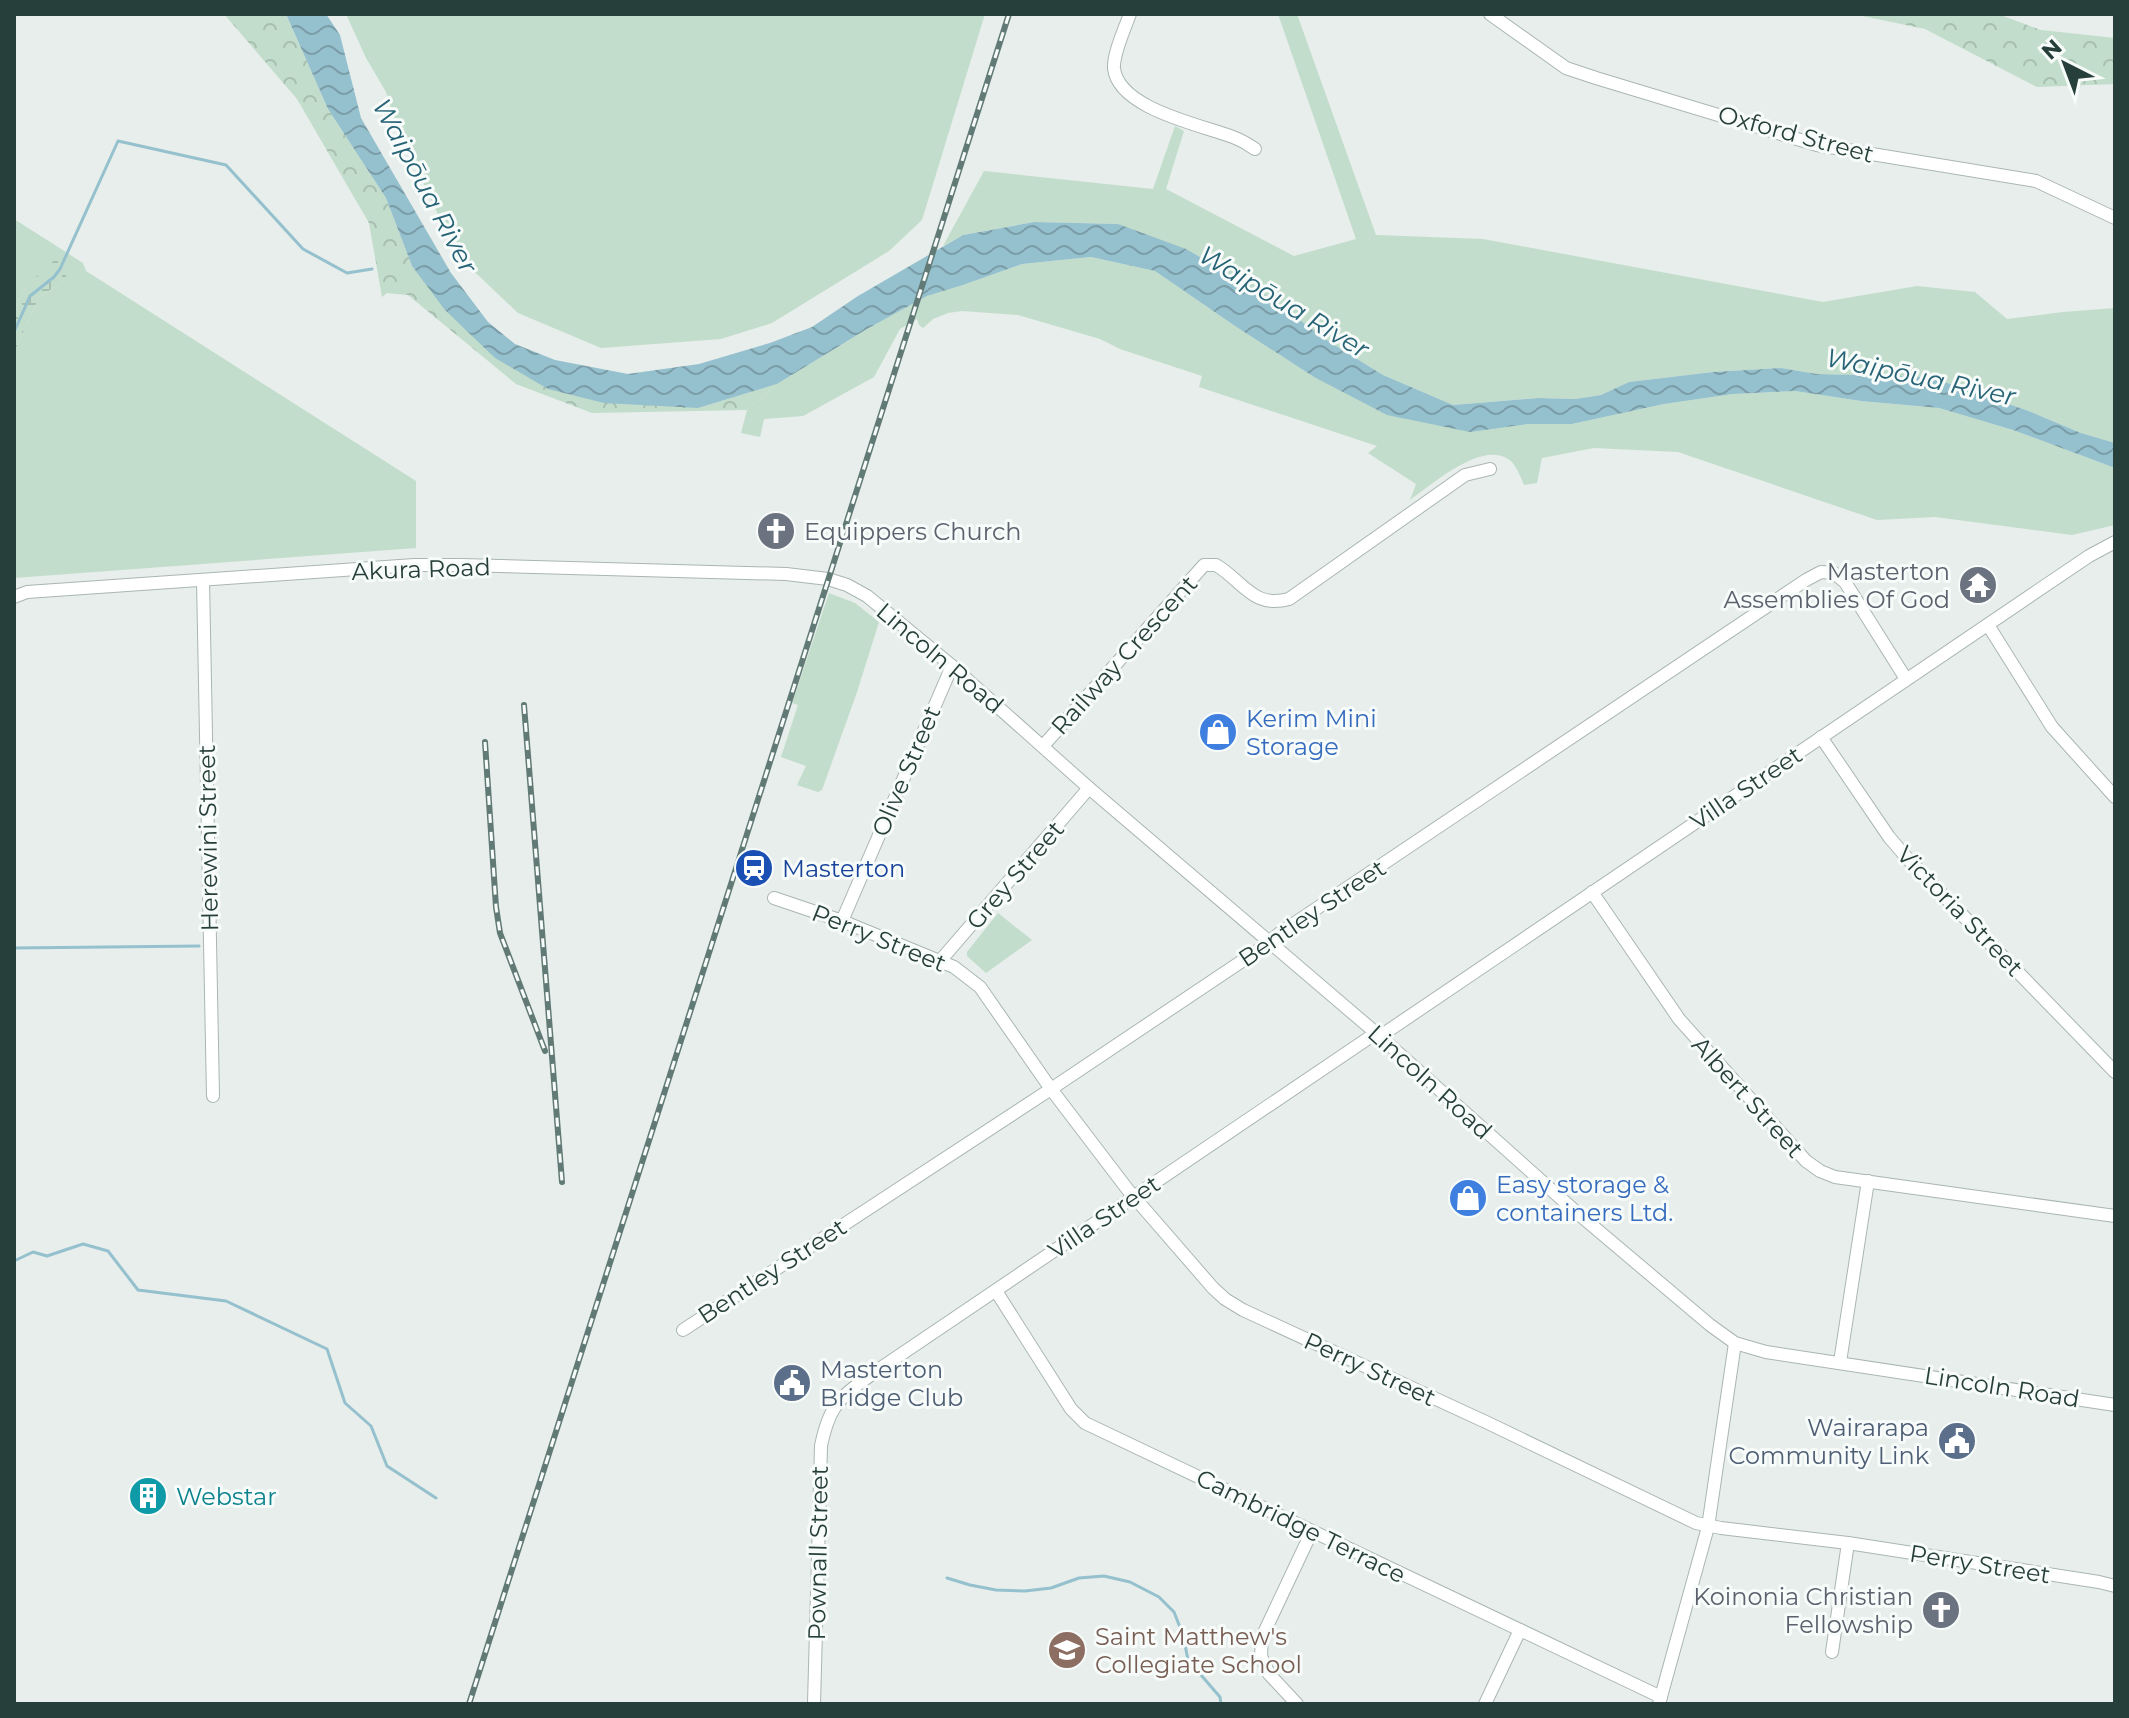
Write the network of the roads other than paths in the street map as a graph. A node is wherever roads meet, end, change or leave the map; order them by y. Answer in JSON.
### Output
{"nodes":[{"id":1,"x":1130,"y":14,"type":"edge"},
{"id":2,"x":1490,"y":14,"type":"edge"},
{"id":3,"x":1255,"y":149,"type":"dead end"},
{"id":4,"x":2115,"y":218,"type":"edge"},
{"id":5,"x":1490,"y":469,"type":"dead end"},
{"id":6,"x":2115,"y":542,"type":"edge"},
{"id":7,"x":828,"y":579,"type":"joint"},
{"id":8,"x":203,"y":580,"type":"junction"},
{"id":9,"x":14,"y":597,"type":"edge"},
{"id":10,"x":1988,"y":625,"type":"junction"},
{"id":11,"x":952,"y":666,"type":"junction"},
{"id":12,"x":1906,"y":679,"type":"junction"},
{"id":13,"x":1821,"y":737,"type":"junction"},
{"id":14,"x":1043,"y":746,"type":"junction"},
{"id":15,"x":1089,"y":788,"type":"junction"},
{"id":16,"x":2115,"y":797,"type":"edge"},
{"id":17,"x":1592,"y":892,"type":"junction"},
{"id":18,"x":774,"y":898,"type":"dead end"},
{"id":19,"x":842,"y":921,"type":"junction"},
{"id":20,"x":1269,"y":942,"type":"junction"},
{"id":21,"x":940,"y":961,"type":"junction"},
{"id":22,"x":1377,"y":1035,"type":"junction"},
{"id":23,"x":2115,"y":1072,"type":"edge"},
{"id":24,"x":1051,"y":1089,"type":"junction"},
{"id":25,"x":213,"y":1096,"type":"dead end"},
{"id":26,"x":1868,"y":1181,"type":"junction"},
{"id":27,"x":1134,"y":1197,"type":"junction"},
{"id":28,"x":2115,"y":1216,"type":"edge"},
{"id":29,"x":996,"y":1291,"type":"junction"},
{"id":30,"x":683,"y":1330,"type":"dead end"},
{"id":31,"x":1735,"y":1343,"type":"junction"},
{"id":32,"x":1840,"y":1362,"type":"junction"},
{"id":33,"x":835,"y":1405,"type":"joint"},
{"id":34,"x":2115,"y":1405,"type":"edge"},
{"id":35,"x":1708,"y":1527,"type":"junction"},
{"id":36,"x":1312,"y":1531,"type":"junction"},
{"id":37,"x":1848,"y":1543,"type":"junction"},
{"id":38,"x":2115,"y":1586,"type":"edge"},
{"id":39,"x":1520,"y":1630,"type":"junction"},
{"id":40,"x":1832,"y":1652,"type":"dead end"},
{"id":41,"x":1660,"y":1701,"type":"edge"},
{"id":42,"x":814,"y":1704,"type":"edge"},
{"id":43,"x":1297,"y":1704,"type":"edge"},
{"id":44,"x":1485,"y":1704,"type":"edge"}],
"edges":[{"from":1,"to":3,"type":"street"},
{"from":2,"to":4,"type":"street","name":"Oxford Street"},
{"from":5,"to":14,"type":"street","name":"Railway Crescent"},
{"from":6,"to":10,"type":"street","name":"Villa Street"},
{"from":7,"to":8,"type":"street","name":"Akura Road"},
{"from":7,"to":11,"type":"street","name":"Lincoln Road"},
{"from":8,"to":9,"type":"street","name":"Akura Road"},
{"from":8,"to":25,"type":"street","name":"Herewini Street"},
{"from":10,"to":12,"type":"street","name":"Villa Street"},
{"from":10,"to":16,"type":"street"},
{"from":11,"to":14,"type":"street","name":"Lincoln Road"},
{"from":11,"to":19,"type":"street","name":"Olive Street"},
{"from":12,"to":13,"type":"street","name":"Villa Street"},
{"from":12,"to":20,"type":"street","name":"Bentley Street"},
{"from":13,"to":17,"type":"street","name":"Villa Street"},
{"from":13,"to":23,"type":"street","name":"Victoria Street"},
{"from":14,"to":15,"type":"street","name":"Lincoln Road"},
{"from":15,"to":20,"type":"street","name":"Lincoln Road"},
{"from":15,"to":21,"type":"street","name":"Grey Street"},
{"from":17,"to":22,"type":"street","name":"Villa Street"},
{"from":17,"to":26,"type":"street","name":"Albert Street"},
{"from":18,"to":19,"type":"street","name":"Perry Street"},
{"from":19,"to":21,"type":"street","name":"Perry Street"},
{"from":20,"to":22,"type":"street","name":"Lincoln Road"},
{"from":20,"to":24,"type":"street","name":"Bentley Street"},
{"from":21,"to":24,"type":"street","name":"Perry Street"},
{"from":22,"to":27,"type":"street","name":"Villa Street"},
{"from":22,"to":31,"type":"street","name":"Lincoln Road"},
{"from":24,"to":27,"type":"street","name":"Perry Street"},
{"from":24,"to":30,"type":"street","name":"Bentley Street"},
{"from":26,"to":28,"type":"street","name":"Albert Street"},
{"from":26,"to":32,"type":"street"},
{"from":27,"to":29,"type":"street","name":"Villa Street"},
{"from":27,"to":35,"type":"street","name":"Perry Street"},
{"from":29,"to":33,"type":"street","name":"Villa Street"},
{"from":29,"to":36,"type":"street","name":"Cambridge Terrace"},
{"from":31,"to":32,"type":"street","name":"Lincoln Road"},
{"from":31,"to":35,"type":"street"},
{"from":32,"to":34,"type":"street","name":"Lincoln Road"},
{"from":33,"to":42,"type":"street","name":"Pownall Street"},
{"from":35,"to":37,"type":"street","name":"Perry Street"},
{"from":35,"to":41,"type":"street"},
{"from":36,"to":39,"type":"street","name":"Cambridge Terrace"},
{"from":36,"to":43,"type":"street"},
{"from":37,"to":38,"type":"street","name":"Perry Street"},
{"from":37,"to":40,"type":"street"},
{"from":39,"to":41,"type":"street","name":"Cambridge Terrace"},
{"from":39,"to":44,"type":"street"}]}
